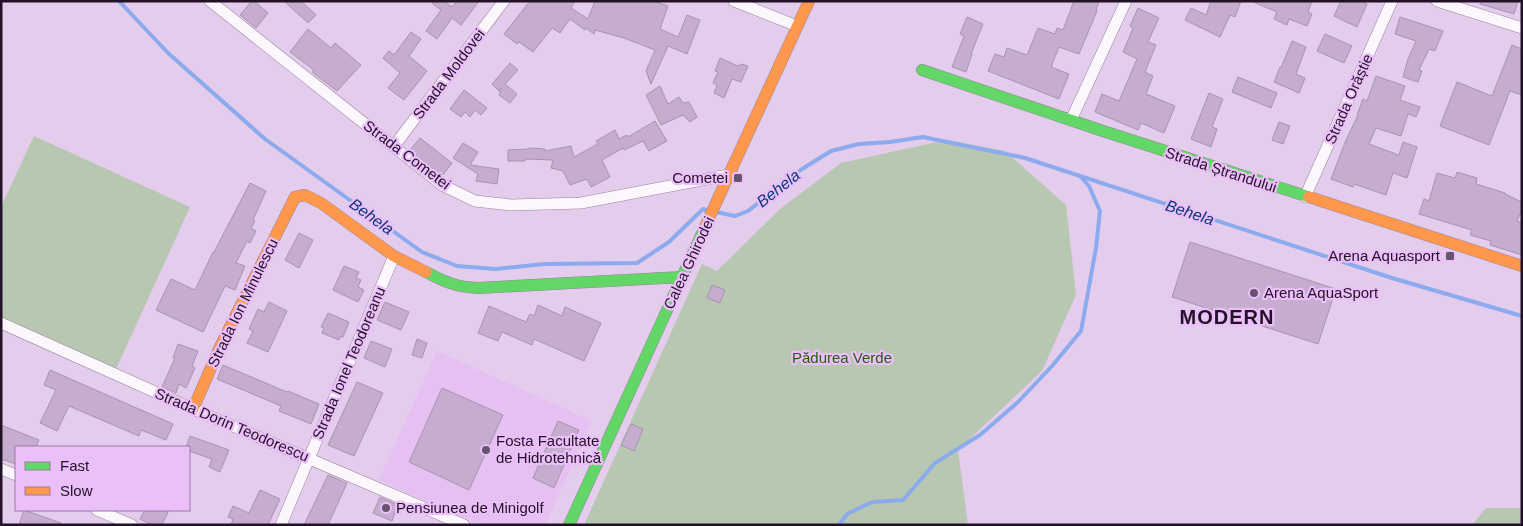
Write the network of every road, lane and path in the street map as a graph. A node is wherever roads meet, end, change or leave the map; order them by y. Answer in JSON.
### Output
{"nodes":[{"id":1,"x":210,"y":1,"type":"edge"},
{"id":2,"x":504,"y":1,"type":"edge"},
{"id":3,"x":734,"y":1,"type":"edge"},
{"id":4,"x":809,"y":1,"type":"edge"},
{"id":5,"x":1126,"y":1,"type":"edge"},
{"id":6,"x":1392,"y":1,"type":"edge"},
{"id":7,"x":1437,"y":1,"type":"edge"},
{"id":8,"x":223,"y":5,"type":"edge"},
{"id":9,"x":797,"y":26,"type":"junction"},
{"id":10,"x":1522,"y":28,"type":"edge"},
{"id":11,"x":922,"y":70,"type":"dead end"},
{"id":12,"x":1071,"y":120,"type":"junction"},
{"id":13,"x":394,"y":146,"type":"junction"},
{"id":14,"x":728,"y":175,"type":"junction"},
{"id":15,"x":1306,"y":197,"type":"junction"},
{"id":16,"x":394,"y":256,"type":"junction"},
{"id":17,"x":1522,"y":266,"type":"edge"},
{"id":18,"x":682,"y":277,"type":"junction"},
{"id":19,"x":1,"y":323,"type":"edge"},
{"id":20,"x":193,"y":409,"type":"junction"},
{"id":21,"x":309,"y":458,"type":"junction"},
{"id":22,"x":1,"y":469,"type":"edge"},
{"id":23,"x":15,"y":475,"type":"edge"},
{"id":24,"x":99,"y":511,"type":"edge"},
{"id":25,"x":132,"y":525,"type":"edge"},
{"id":26,"x":281,"y":525,"type":"edge"},
{"id":27,"x":464,"y":525,"type":"edge"},
{"id":28,"x":569,"y":525,"type":"edge"}],
"edges":[{"from":1,"to":8,"type":"street","name":"Strada Cometei"},
{"from":2,"to":13,"type":"street","name":"Strada Moldovei"},
{"from":3,"to":9,"type":"street"},
{"from":4,"to":9,"type":"street","name":"Calea Ghirodei"},
{"from":5,"to":12,"type":"street"},
{"from":6,"to":15,"type":"street","name":"Strada Orăștie"},
{"from":7,"to":10,"type":"street"},
{"from":8,"to":13,"type":"street","name":"Strada Cometei"},
{"from":9,"to":14,"type":"street","name":"Calea Ghirodei"},
{"from":11,"to":12,"type":"street","name":"Strada Ștrandului"},
{"from":12,"to":15,"type":"street","name":"Strada Ștrandului"},
{"from":13,"to":14,"type":"street","name":"Strada Cometei"},
{"from":14,"to":18,"type":"street","name":"Calea Ghirodei"},
{"from":15,"to":17,"type":"street","name":"Strada Ștrandului"},
{"from":16,"to":18,"type":"street"},
{"from":16,"to":20,"type":"street","name":"Strada Ion Minulescu"},
{"from":16,"to":21,"type":"street","name":"Strada Ionel Teodoreanu"},
{"from":18,"to":28,"type":"street","name":"Calea Ghirodei"},
{"from":19,"to":20,"type":"street","name":"Strada Dorin Teodorescu"},
{"from":20,"to":21,"type":"street","name":"Strada Dorin Teodorescu"},
{"from":21,"to":26,"type":"street","name":"Strada Ionel Teodoreanu"},
{"from":21,"to":27,"type":"street","name":"Strada Dorin Teodorescu"},
{"from":22,"to":23,"type":"street"},
{"from":24,"to":25,"type":"street"}]}
